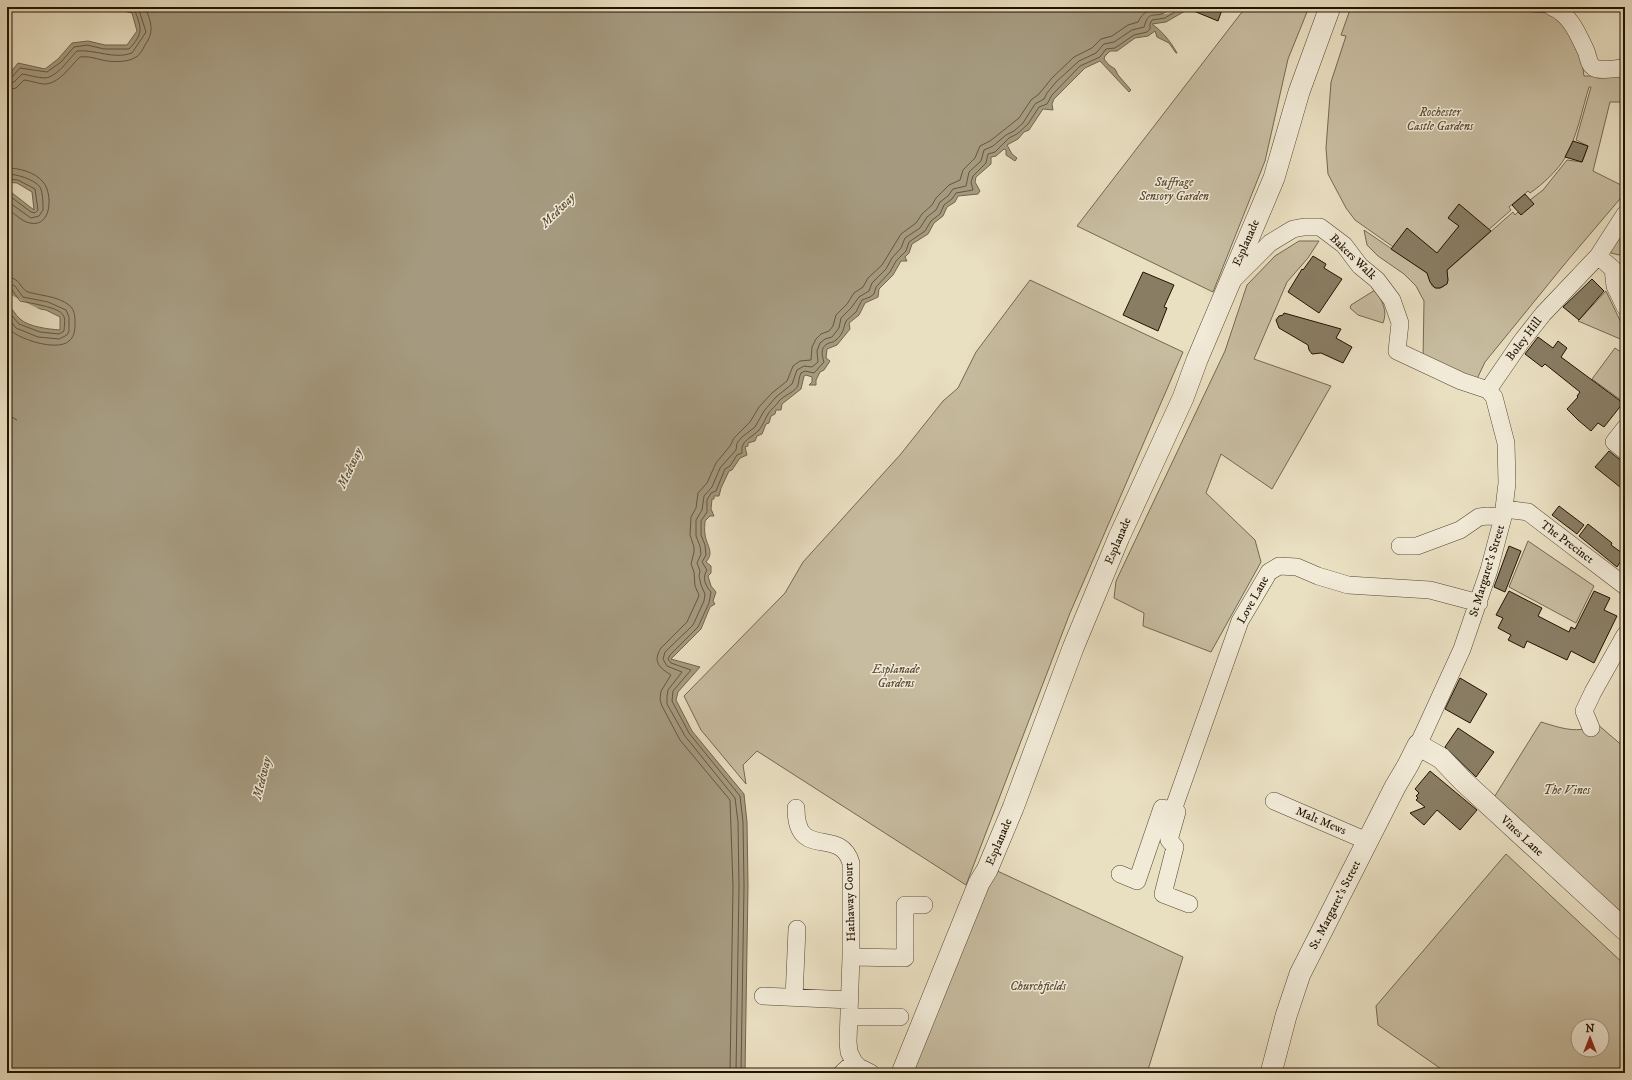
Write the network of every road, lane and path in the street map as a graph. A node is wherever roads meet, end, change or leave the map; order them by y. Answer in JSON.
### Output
{"nodes":[{"id":1,"x":1330,"y":7,"type":"edge"},
{"id":2,"x":1552,"y":7,"type":"edge"},
{"id":3,"x":1625,"y":68,"type":"edge"},
{"id":4,"x":1625,"y":214,"type":"edge"},
{"id":5,"x":1598,"y":256,"type":"junction"},
{"id":6,"x":1228,"y":286,"type":"junction"},
{"id":7,"x":1625,"y":307,"type":"edge"},
{"id":8,"x":1488,"y":390,"type":"junction"},
{"id":9,"x":1625,"y":428,"type":"edge"},
{"id":10,"x":1620,"y":447,"type":"edge"},
{"id":11,"x":1504,"y":513,"type":"junction"},
{"id":12,"x":1400,"y":546,"type":"dead end"},
{"id":13,"x":1625,"y":586,"type":"edge"},
{"id":14,"x":1479,"y":603,"type":"junction"},
{"id":15,"x":1625,"y":635,"type":"edge"},
{"id":16,"x":1591,"y":728,"type":"dead end"},
{"id":17,"x":1418,"y":745,"type":"junction"},
{"id":18,"x":1274,"y":801,"type":"dead end"},
{"id":19,"x":796,"y":808,"type":"dead end"},
{"id":20,"x":1172,"y":810,"type":"junction"},
{"id":21,"x":1367,"y":841,"type":"junction"},
{"id":22,"x":1120,"y":874,"type":"dead end"},
{"id":23,"x":1189,"y":904,"type":"dead end"},
{"id":24,"x":924,"y":905,"type":"dead end"},
{"id":25,"x":797,"y":929,"type":"dead end"},
{"id":26,"x":1625,"y":930,"type":"edge"},
{"id":27,"x":851,"y":957,"type":"junction"},
{"id":28,"x":763,"y":996,"type":"dead end"},
{"id":29,"x":794,"y":998,"type":"junction"},
{"id":30,"x":850,"y":1000,"type":"junction"},
{"id":31,"x":849,"y":1017,"type":"junction"},
{"id":32,"x":900,"y":1017,"type":"dead end"},
{"id":33,"x":854,"y":1062,"type":"junction"},
{"id":34,"x":842,"y":1073,"type":"edge"},
{"id":35,"x":871,"y":1073,"type":"edge"},
{"id":36,"x":902,"y":1073,"type":"edge"},
{"id":37,"x":1271,"y":1073,"type":"edge"}],
"edges":[{"from":1,"to":6,"type":"street","name":"Esplanade"},
{"from":2,"to":3,"type":"street"},
{"from":4,"to":5,"type":"street","name":"Boley Hill"},
{"from":5,"to":7,"type":"street"},
{"from":5,"to":8,"type":"street","name":"Boley Hill"},
{"from":6,"to":8,"type":"street","name":"Bakers Walk"},
{"from":6,"to":36,"type":"street","name":"Esplanade"},
{"from":8,"to":11,"type":"street","name":"St Margaret's Street"},
{"from":9,"to":10,"type":"street"},
{"from":11,"to":12,"type":"street","name":"The Precinct"},
{"from":11,"to":13,"type":"street","name":"The Precinct"},
{"from":11,"to":14,"type":"street","name":"St Margaret's Street"},
{"from":14,"to":17,"type":"street","name":"St Margaret's Street"},
{"from":14,"to":20,"type":"street","name":"Love Lane"},
{"from":15,"to":16,"type":"street"},
{"from":17,"to":21,"type":"street","name":"St. Margaret's Street"},
{"from":17,"to":26,"type":"street","name":"Vines Lane"},
{"from":18,"to":21,"type":"street","name":"Malt Mews"},
{"from":19,"to":27,"type":"street","name":"Hathaway Court"},
{"from":20,"to":22,"type":"street"},
{"from":20,"to":23,"type":"street","name":"Love Lane"},
{"from":21,"to":37,"type":"street","name":"St. Margaret's Street"},
{"from":24,"to":27,"type":"street","name":"Hathaway Court"},
{"from":25,"to":29,"type":"street"},
{"from":27,"to":30,"type":"street","name":"Hathaway Court"},
{"from":28,"to":29,"type":"street"},
{"from":29,"to":30,"type":"street"},
{"from":30,"to":31,"type":"street","name":"Hathaway Court"},
{"from":31,"to":32,"type":"street"},
{"from":31,"to":33,"type":"street","name":"Hathaway Court"},
{"from":33,"to":34,"type":"street"},
{"from":33,"to":35,"type":"street"}]}
